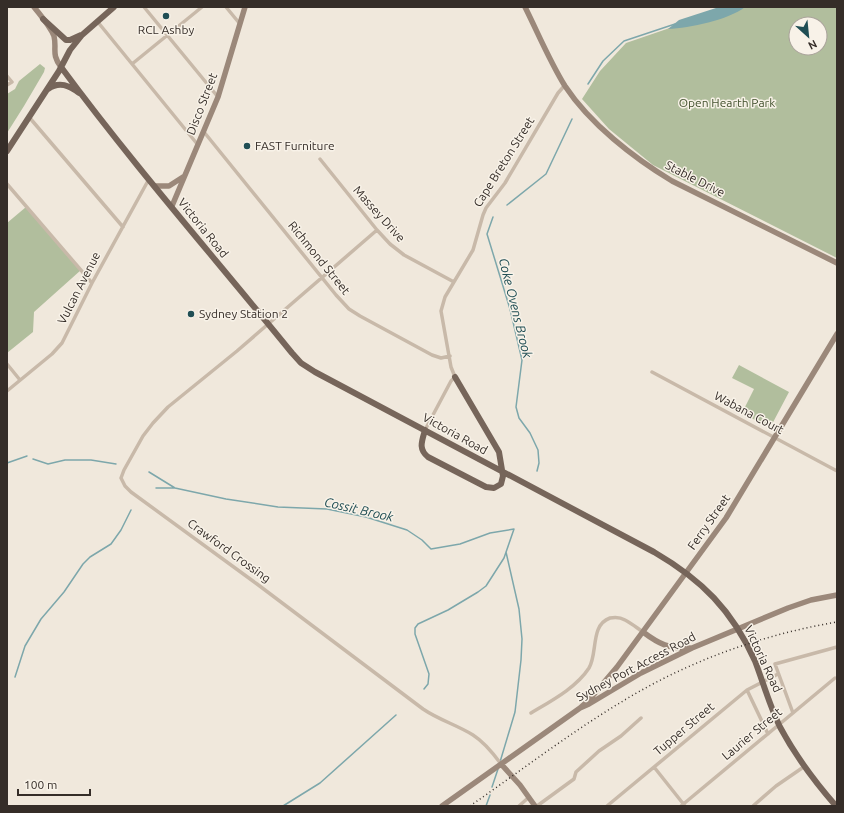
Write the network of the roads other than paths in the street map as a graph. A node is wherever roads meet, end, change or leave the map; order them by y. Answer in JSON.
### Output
{"nodes":[{"id":1,"x":34,"y":7,"type":"edge"},
{"id":2,"x":144,"y":7,"type":"edge"},
{"id":3,"x":202,"y":7,"type":"edge"},
{"id":4,"x":226,"y":7,"type":"edge"},
{"id":5,"x":245,"y":7,"type":"edge"},
{"id":6,"x":525,"y":7,"type":"edge"},
{"id":7,"x":111,"y":8,"type":"edge"},
{"id":8,"x":43,"y":19,"type":"junction"},
{"id":9,"x":97,"y":21,"type":"junction"},
{"id":10,"x":240,"y":24,"type":"junction"},
{"id":11,"x":82,"y":35,"type":"junction"},
{"id":12,"x":168,"y":35,"type":"junction"},
{"id":13,"x":132,"y":64,"type":"junction"},
{"id":14,"x":61,"y":67,"type":"junction"},
{"id":15,"x":7,"y":76,"type":"edge"},
{"id":16,"x":7,"y":85,"type":"edge"},
{"id":17,"x":565,"y":85,"type":"junction"},
{"id":18,"x":46,"y":90,"type":"junction"},
{"id":19,"x":218,"y":96,"type":"junction"},
{"id":20,"x":83,"y":97,"type":"junction"},
{"id":21,"x":29,"y":117,"type":"junction"},
{"id":22,"x":204,"y":132,"type":"junction"},
{"id":23,"x":198,"y":145,"type":"junction"},
{"id":24,"x":7,"y":151,"type":"edge"},
{"id":25,"x":320,"y":159,"type":"dead end"},
{"id":26,"x":185,"y":176,"type":"junction"},
{"id":27,"x":149,"y":179,"type":"junction"},
{"id":28,"x":7,"y":184,"type":"edge"},
{"id":29,"x":155,"y":186,"type":"junction"},
{"id":30,"x":172,"y":206,"type":"junction"},
{"id":31,"x":123,"y":227,"type":"junction"},
{"id":32,"x":377,"y":230,"type":"junction"},
{"id":33,"x":837,"y":263,"type":"edge"},
{"id":34,"x":322,"y":278,"type":"junction"},
{"id":35,"x":454,"y":282,"type":"junction"},
{"id":36,"x":92,"y":283,"type":"junction"},
{"id":37,"x":268,"y":324,"type":"junction"},
{"id":38,"x":837,"y":334,"type":"edge"},
{"id":39,"x":450,"y":356,"type":"junction"},
{"id":40,"x":7,"y":364,"type":"edge"},
{"id":41,"x":652,"y":372,"type":"dead end"},
{"id":42,"x":455,"y":378,"type":"junction"},
{"id":43,"x":20,"y":380,"type":"junction"},
{"id":44,"x":7,"y":391,"type":"edge"},
{"id":45,"x":425,"y":430,"type":"junction"},
{"id":46,"x":775,"y":438,"type":"junction"},
{"id":47,"x":837,"y":471,"type":"edge"},
{"id":48,"x":837,"y":595,"type":"edge"},
{"id":49,"x":643,"y":632,"type":"junction"},
{"id":50,"x":837,"y":647,"type":"edge"},
{"id":51,"x":692,"y":648,"type":"junction"},
{"id":52,"x":778,"y":674,"type":"junction"},
{"id":53,"x":835,"y":678,"type":"dead end"},
{"id":54,"x":747,"y":690,"type":"junction"},
{"id":55,"x":580,"y":708,"type":"junction"},
{"id":56,"x":531,"y":713,"type":"dead end"},
{"id":57,"x":793,"y":713,"type":"junction"},
{"id":58,"x":641,"y":718,"type":"dead end"},
{"id":59,"x":780,"y":725,"type":"junction"},
{"id":60,"x":768,"y":734,"type":"junction"},
{"id":61,"x":501,"y":764,"type":"junction"},
{"id":62,"x":805,"y":766,"type":"junction"},
{"id":63,"x":654,"y":767,"type":"junction"},
{"id":64,"x":528,"y":798,"type":"junction"},
{"id":65,"x":683,"y":805,"type":"edge"},
{"id":66,"x":442,"y":806,"type":"edge"},
{"id":67,"x":519,"y":806,"type":"edge"},
{"id":68,"x":536,"y":806,"type":"edge"},
{"id":69,"x":607,"y":806,"type":"edge"},
{"id":70,"x":753,"y":806,"type":"edge"},
{"id":71,"x":836,"y":806,"type":"edge"}],
"edges":[{"from":1,"to":8,"type":"street"},
{"from":2,"to":12,"type":"street"},
{"from":3,"to":12,"type":"street"},
{"from":4,"to":10,"type":"street"},
{"from":5,"to":10,"type":"street","name":"Disco Street"},
{"from":6,"to":17,"type":"street","name":"Stable Drive"},
{"from":7,"to":9,"type":"main road"},
{"from":8,"to":11,"type":"main road"},
{"from":8,"to":14,"type":"street"},
{"from":9,"to":11,"type":"main road"},
{"from":9,"to":13,"type":"street"},
{"from":10,"to":19,"type":"street","name":"Disco Street"},
{"from":11,"to":14,"type":"main road"},
{"from":12,"to":13,"type":"street"},
{"from":12,"to":19,"type":"street"},
{"from":13,"to":23,"type":"street"},
{"from":14,"to":18,"type":"main road"},
{"from":14,"to":20,"type":"main road","name":"Victoria Road"},
{"from":15,"to":16,"type":"street"},
{"from":17,"to":33,"type":"street","name":"Stable Drive"},
{"from":17,"to":35,"type":"street","name":"Cape Breton Street"},
{"from":18,"to":20,"type":"main road"},
{"from":18,"to":21,"type":"main road"},
{"from":19,"to":22,"type":"street","name":"Disco Street"},
{"from":20,"to":27,"type":"main road","name":"Victoria Road"},
{"from":21,"to":24,"type":"main road"},
{"from":21,"to":31,"type":"street"},
{"from":22,"to":23,"type":"street","name":"Disco Street"},
{"from":22,"to":34,"type":"street","name":"Richmond Street"},
{"from":23,"to":26,"type":"street","name":"Disco Street"},
{"from":25,"to":32,"type":"street","name":"Massey Drive"},
{"from":26,"to":29,"type":"street"},
{"from":26,"to":30,"type":"street","name":"Disco Street"},
{"from":27,"to":29,"type":"main road","name":"Victoria Road"},
{"from":27,"to":31,"type":"street","name":"Vulcan Avenue"},
{"from":28,"to":36,"type":"street"},
{"from":29,"to":30,"type":"main road","name":"Victoria Road"},
{"from":30,"to":37,"type":"main road","name":"Victoria Road"},
{"from":31,"to":36,"type":"street","name":"Vulcan Avenue"},
{"from":32,"to":34,"type":"street","name":"Crawford Crossing"},
{"from":32,"to":35,"type":"street","name":"Massey Drive"},
{"from":34,"to":37,"type":"street","name":"Crawford Crossing"},
{"from":34,"to":39,"type":"street","name":"Richmond Street"},
{"from":35,"to":39,"type":"street","name":"Cape Breton Street"},
{"from":36,"to":43,"type":"street","name":"Vulcan Avenue"},
{"from":37,"to":45,"type":"main road","name":"Victoria Road"},
{"from":37,"to":61,"type":"street","name":"Crawford Crossing"},
{"from":38,"to":46,"type":"street","name":"Ferry Street"},
{"from":39,"to":42,"type":"street","name":"Cape Breton Street"},
{"from":40,"to":43,"type":"street"},
{"from":41,"to":46,"type":"street","name":"Wabana Court"},
{"from":42,"to":45,"type":"street"},
{"from":42,"to":45,"type":"main road"},
{"from":43,"to":44,"type":"street","name":"Vulcan Avenue"},
{"from":45,"to":59,"type":"main road","name":"Victoria Road"},
{"from":46,"to":47,"type":"street","name":"Wabana Court"},
{"from":46,"to":49,"type":"street","name":"Ferry Street"},
{"from":48,"to":51,"type":"street","name":"Sydney Port Access Road"},
{"from":49,"to":51,"type":"street"},
{"from":49,"to":55,"type":"street","name":"Ferry Street"},
{"from":49,"to":56,"type":"street"},
{"from":50,"to":52,"type":"street"},
{"from":51,"to":55,"type":"street","name":"Sydney Port Access Road"},
{"from":52,"to":54,"type":"street","name":"Tupper Street"},
{"from":52,"to":57,"type":"street"},
{"from":53,"to":57,"type":"street","name":"Laurier Street"},
{"from":54,"to":60,"type":"street"},
{"from":54,"to":63,"type":"street","name":"Tupper Street"},
{"from":55,"to":61,"type":"street","name":"Sydney Port Access Road"},
{"from":57,"to":59,"type":"street","name":"Laurier Street"},
{"from":58,"to":68,"type":"street"},
{"from":59,"to":60,"type":"street","name":"Laurier Street"},
{"from":59,"to":62,"type":"main road","name":"Victoria Road"},
{"from":60,"to":65,"type":"street","name":"Laurier Street"},
{"from":61,"to":64,"type":"street"},
{"from":61,"to":66,"type":"street","name":"Sydney Port Access Road"},
{"from":62,"to":70,"type":"street"},
{"from":62,"to":71,"type":"main road","name":"Victoria Road"},
{"from":63,"to":65,"type":"street"},
{"from":63,"to":69,"type":"street","name":"Tupper Street"},
{"from":64,"to":67,"type":"street"},
{"from":64,"to":68,"type":"street"}]}
